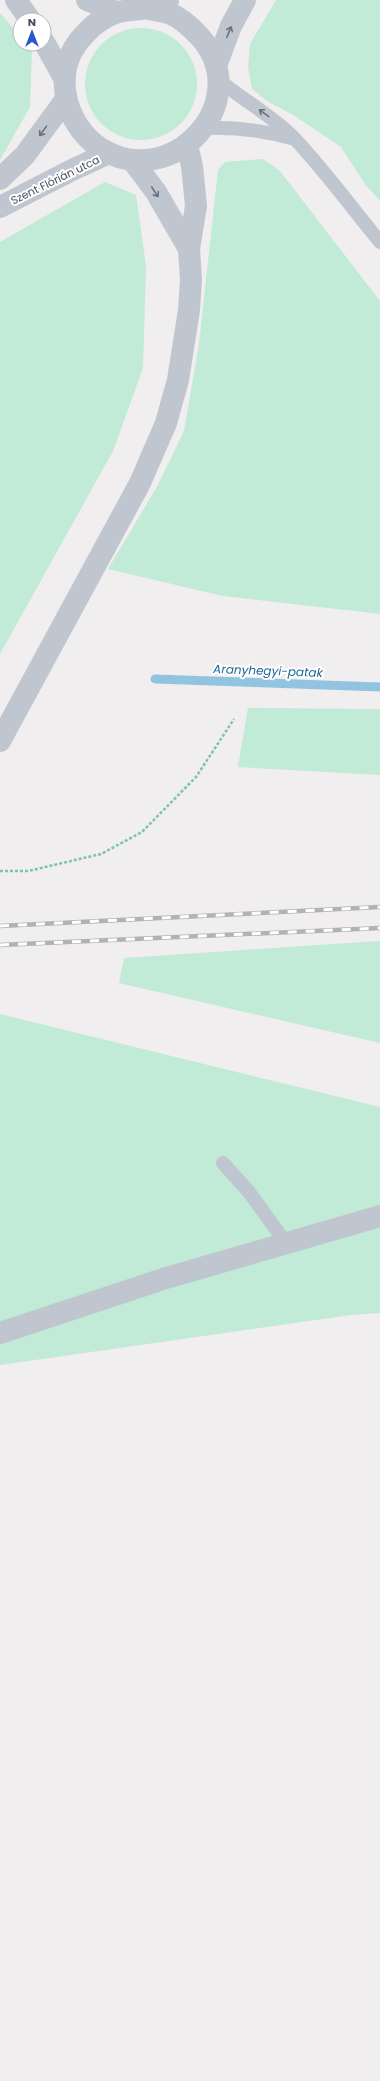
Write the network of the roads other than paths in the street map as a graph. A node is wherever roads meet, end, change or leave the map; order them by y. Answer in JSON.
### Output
{"nodes":[{"id":1,"x":16,"y":0,"type":"edge"},
{"id":2,"x":87,"y":0,"type":"edge"},
{"id":3,"x":168,"y":0,"type":"edge"},
{"id":4,"x":245,"y":0,"type":"edge"},
{"id":5,"x":145,"y":8,"type":"junction"},
{"id":6,"x":24,"y":12,"type":"edge"},
{"id":7,"x":116,"y":12,"type":"junction"},
{"id":8,"x":50,"y":52,"type":"edge"},
{"id":9,"x":217,"y":72,"type":"junction"},
{"id":10,"x":64,"y":78,"type":"junction"},
{"id":11,"x":66,"y":99,"type":"junction"},
{"id":12,"x":204,"y":128,"type":"junction"},
{"id":13,"x":294,"y":138,"type":"junction"},
{"id":14,"x":187,"y":145,"type":"junction"},
{"id":15,"x":109,"y":153,"type":"junction"},
{"id":16,"x":132,"y":160,"type":"junction"},
{"id":17,"x":0,"y":179,"type":"edge"},
{"id":18,"x":0,"y":207,"type":"edge"},
{"id":19,"x":380,"y":242,"type":"edge"},
{"id":20,"x":189,"y":249,"type":"junction"},
{"id":21,"x":0,"y":740,"type":"edge"},
{"id":22,"x":223,"y":1163,"type":"dead end"},
{"id":23,"x":380,"y":1216,"type":"edge"},
{"id":24,"x":286,"y":1243,"type":"junction"},
{"id":25,"x":0,"y":1333,"type":"edge"}],
"edges":[{"from":1,"to":6,"type":"street"},
{"from":2,"to":7,"type":"street"},
{"from":3,"to":5,"type":"street"},
{"from":9,"to":4,"type":"street","one_way":true},
{"from":5,"to":7,"type":"street"},
{"from":5,"to":9,"type":"street"},
{"from":7,"to":10,"type":"street"},
{"from":8,"to":10,"type":"street"},
{"from":9,"to":12,"type":"street"},
{"from":13,"to":9,"type":"lane","one_way":true},
{"from":10,"to":11,"type":"street"},
{"from":11,"to":15,"type":"street"},
{"from":11,"to":17,"type":"street","one_way":true},
{"from":12,"to":13,"type":"lane"},
{"from":12,"to":14,"type":"street"},
{"from":13,"to":19,"type":"lane"},
{"from":14,"to":16,"type":"street"},
{"from":14,"to":20,"type":"street"},
{"from":15,"to":16,"type":"street"},
{"from":15,"to":18,"type":"street","name":"Szent Flórián utca"},
{"from":16,"to":20,"type":"street","one_way":true},
{"from":20,"to":21,"type":"street"},
{"from":22,"to":24,"type":"lane"},
{"from":23,"to":24,"type":"street"},
{"from":24,"to":25,"type":"street"}]}
